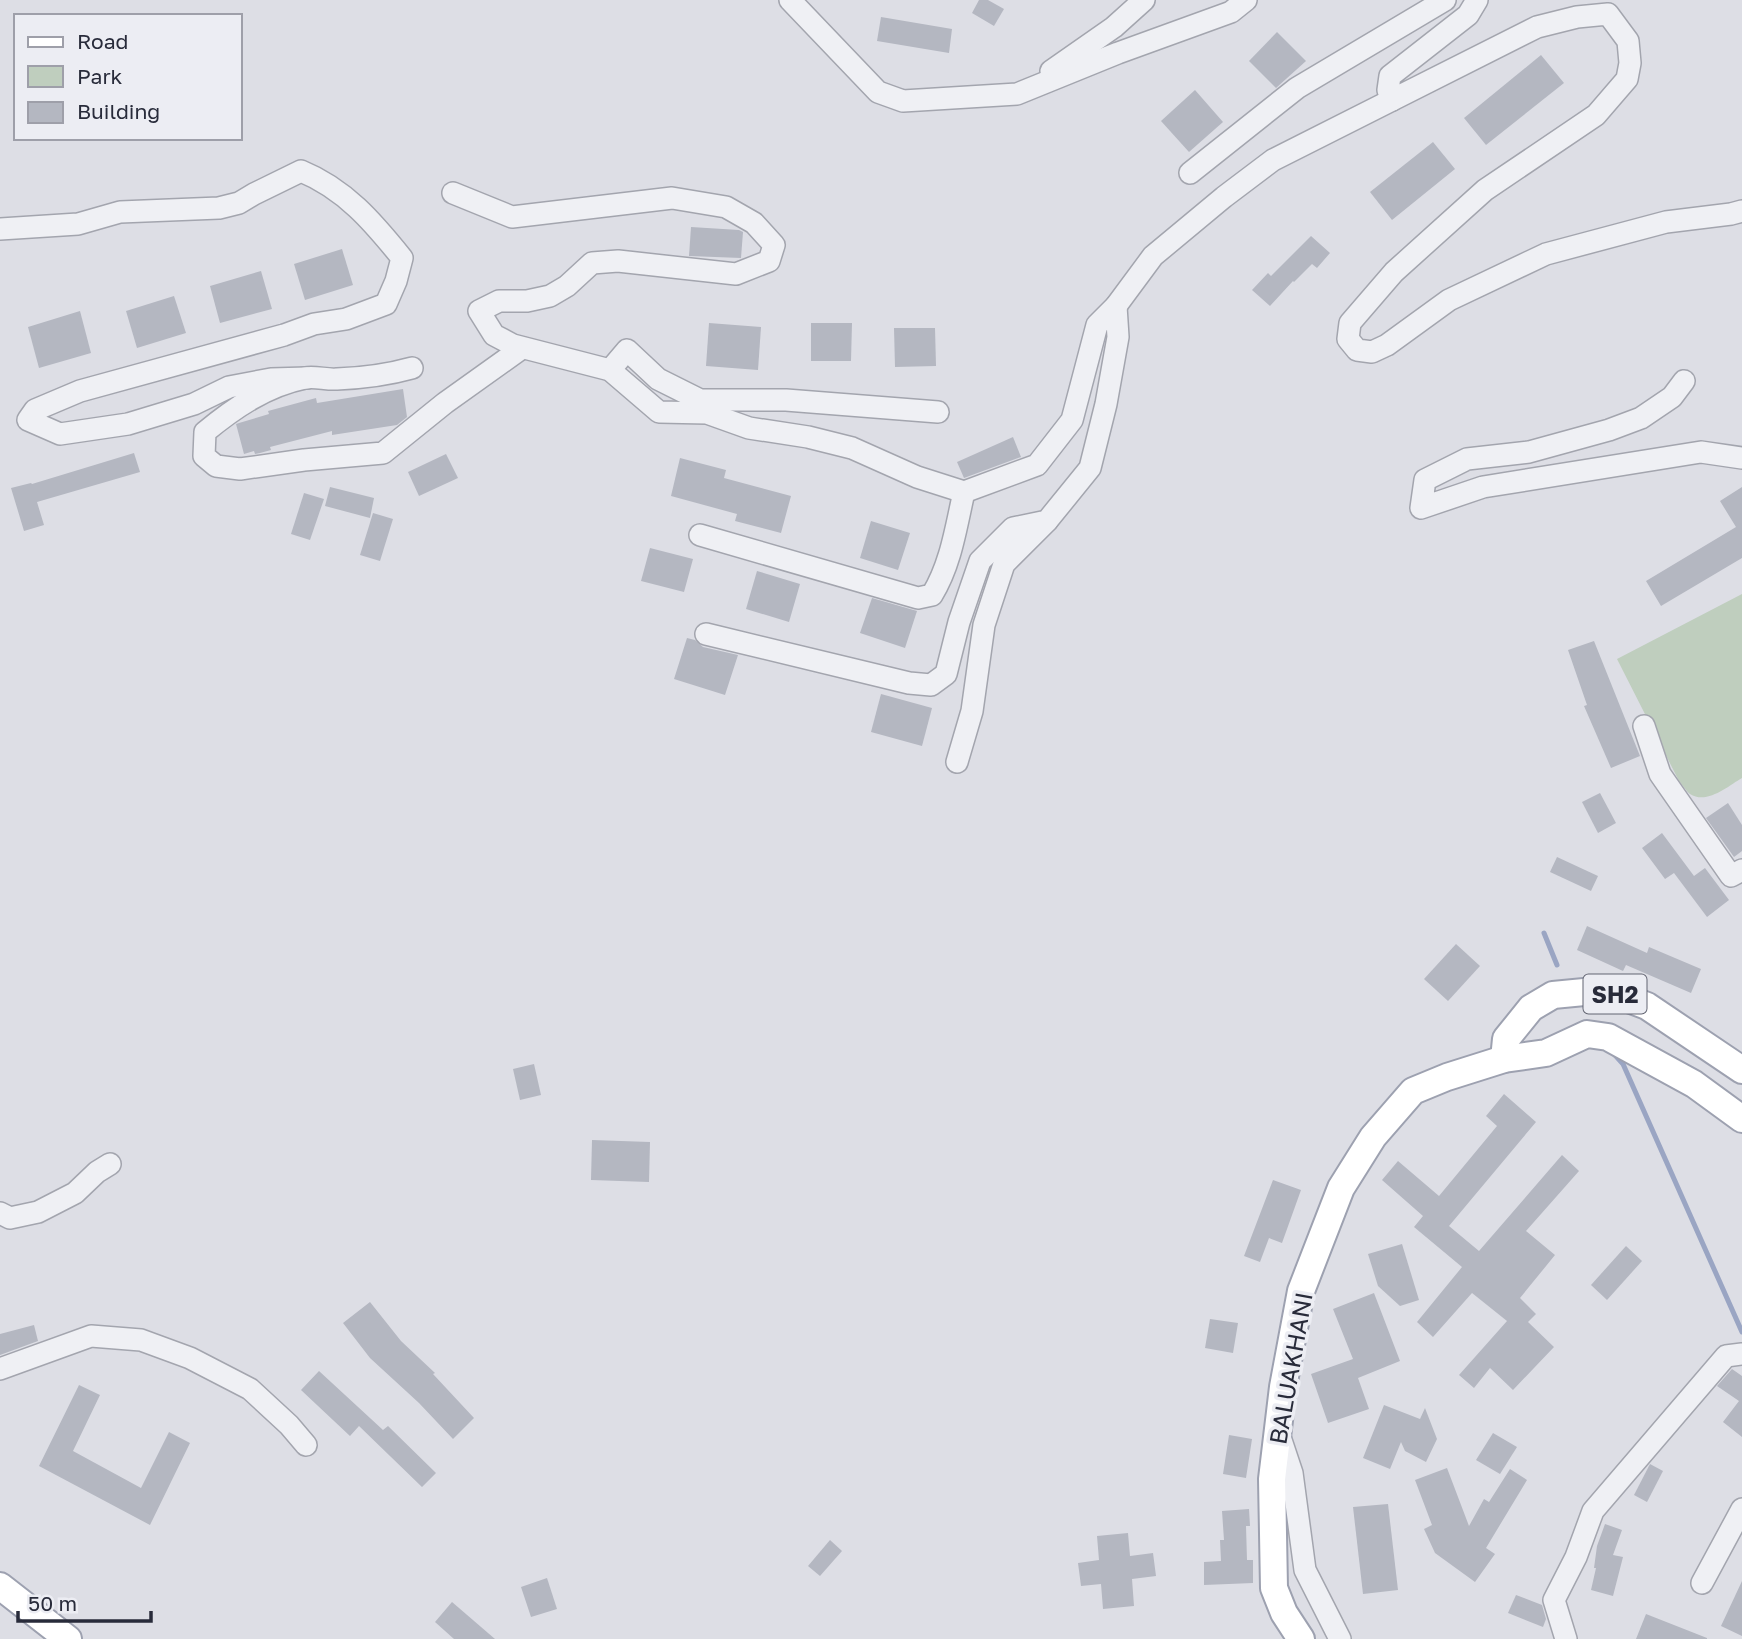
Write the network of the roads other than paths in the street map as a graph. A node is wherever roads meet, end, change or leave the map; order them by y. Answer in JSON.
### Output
{"nodes":[{"id":1,"x":790,"y":0,"type":"edge"},
{"id":2,"x":1144,"y":0,"type":"edge"},
{"id":3,"x":1246,"y":0,"type":"edge"},
{"id":4,"x":1445,"y":0,"type":"edge"},
{"id":5,"x":1477,"y":0,"type":"edge"},
{"id":6,"x":1017,"y":94,"type":"junction"},
{"id":7,"x":1392,"y":100,"type":"junction"},
{"id":8,"x":1190,"y":173,"type":"dead end"},
{"id":9,"x":453,"y":192,"type":"dead end"},
{"id":10,"x":1742,"y":211,"type":"edge"},
{"id":11,"x":0,"y":229,"type":"edge"},
{"id":12,"x":1116,"y":306,"type":"junction"},
{"id":13,"x":522,"y":348,"type":"junction"},
{"id":14,"x":412,"y":368,"type":"dead end"},
{"id":15,"x":610,"y":370,"type":"junction"},
{"id":16,"x":307,"y":378,"type":"junction"},
{"id":17,"x":1684,"y":381,"type":"dead end"},
{"id":18,"x":938,"y":411,"type":"dead end"},
{"id":19,"x":1742,"y":458,"type":"edge"},
{"id":20,"x":964,"y":492,"type":"junction"},
{"id":21,"x":1047,"y":521,"type":"junction"},
{"id":22,"x":700,"y":535,"type":"dead end"},
{"id":23,"x":706,"y":634,"type":"dead end"},
{"id":24,"x":1644,"y":726,"type":"dead end"},
{"id":25,"x":957,"y":762,"type":"dead end"},
{"id":26,"x":1742,"y":870,"type":"edge"},
{"id":27,"x":1504,"y":1059,"type":"junction"},
{"id":28,"x":1742,"y":1070,"type":"edge"},
{"id":29,"x":1742,"y":1119,"type":"edge"},
{"id":30,"x":110,"y":1164,"type":"dead end"},
{"id":31,"x":0,"y":1213,"type":"edge"},
{"id":32,"x":1742,"y":1354,"type":"edge"},
{"id":33,"x":0,"y":1369,"type":"edge"},
{"id":34,"x":1278,"y":1429,"type":"junction"},
{"id":35,"x":306,"y":1445,"type":"dead end"},
{"id":36,"x":1742,"y":1509,"type":"edge"},
{"id":37,"x":1702,"y":1583,"type":"dead end"},
{"id":38,"x":0,"y":1586,"type":"edge"},
{"id":39,"x":68,"y":1639,"type":"edge"},
{"id":40,"x":1301,"y":1639,"type":"edge"},
{"id":41,"x":1340,"y":1639,"type":"edge"},
{"id":42,"x":1566,"y":1639,"type":"edge"}],
"edges":[{"from":1,"to":6,"type":"street"},
{"from":2,"to":6,"type":"street"},
{"from":3,"to":6,"type":"street"},
{"from":4,"to":8,"type":"street"},
{"from":5,"to":7,"type":"street"},
{"from":7,"to":10,"type":"street"},
{"from":7,"to":12,"type":"street"},
{"from":9,"to":13,"type":"street"},
{"from":11,"to":16,"type":"street"},
{"from":12,"to":20,"type":"street"},
{"from":12,"to":21,"type":"street"},
{"from":13,"to":15,"type":"street"},
{"from":13,"to":16,"type":"street"},
{"from":14,"to":16,"type":"street"},
{"from":15,"to":18,"type":"street"},
{"from":15,"to":20,"type":"street"},
{"from":17,"to":19,"type":"street"},
{"from":20,"to":22,"type":"street"},
{"from":21,"to":23,"type":"street"},
{"from":21,"to":25,"type":"street"},
{"from":24,"to":26,"type":"street"},
{"from":27,"to":28,"type":"main road","number":"SH2"},
{"from":27,"to":29,"type":"main road","name":"BALUAKHANI"},
{"from":27,"to":34,"type":"main road","name":"BALUAKHANI"},
{"from":30,"to":31,"type":"street"},
{"from":32,"to":42,"type":"street"},
{"from":33,"to":35,"type":"street"},
{"from":34,"to":40,"type":"main road","name":"BALUAKHANI"},
{"from":34,"to":41,"type":"street"},
{"from":36,"to":37,"type":"street"},
{"from":38,"to":39,"type":"main road"}]}
